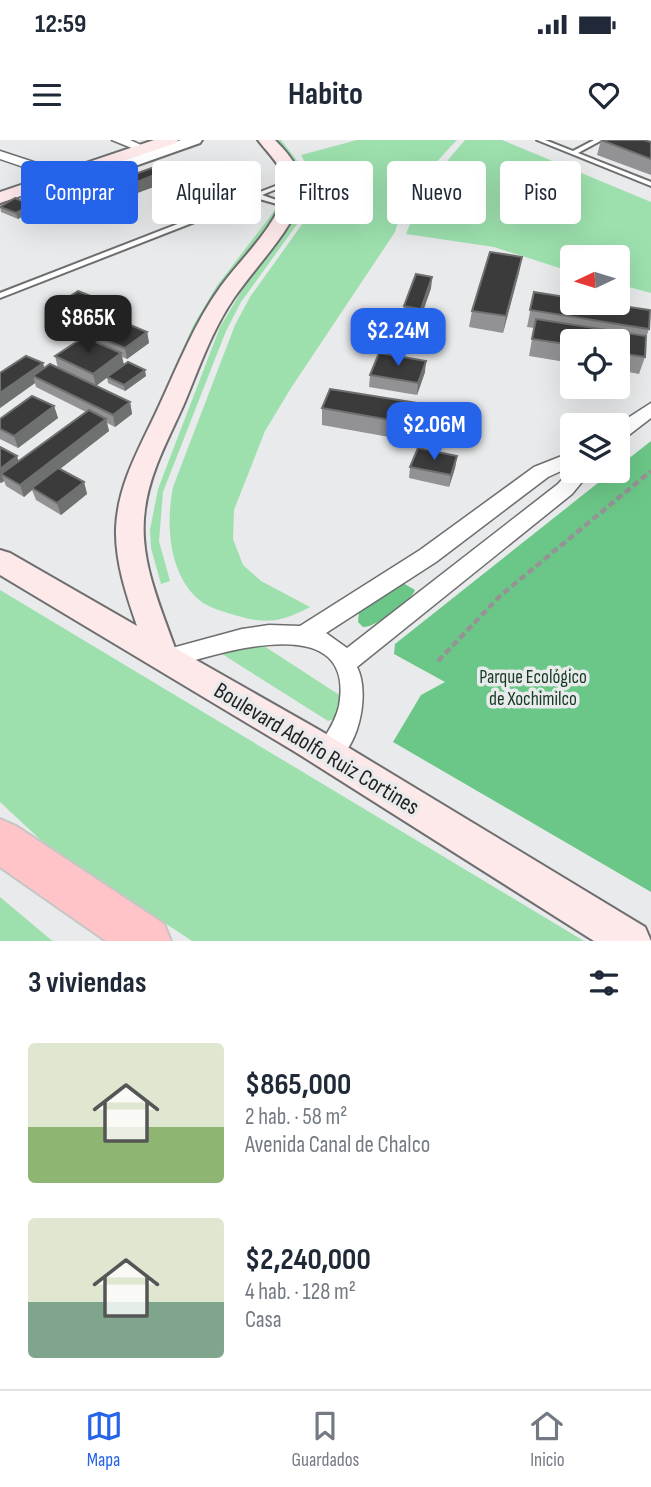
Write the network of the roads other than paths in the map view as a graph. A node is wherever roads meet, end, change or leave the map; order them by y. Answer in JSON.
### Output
{"nodes":[{"id":1,"x":118,"y":140,"type":"edge"},
{"id":2,"x":170,"y":140,"type":"edge"},
{"id":3,"x":195,"y":140,"type":"edge"},
{"id":4,"x":540,"y":140,"type":"edge"},
{"id":5,"x":599,"y":140,"type":"edge"},
{"id":6,"x":268,"y":142,"type":"edge"},
{"id":7,"x":145,"y":149,"type":"junction"},
{"id":8,"x":573,"y":153,"type":"junction"},
{"id":9,"x":0,"y":155,"type":"edge"},
{"id":10,"x":108,"y":161,"type":"edge"},
{"id":11,"x":135,"y":161,"type":"edge"},
{"id":12,"x":282,"y":161,"type":"edge"},
{"id":13,"x":21,"y":162,"type":"edge"},
{"id":14,"x":651,"y":184,"type":"edge"},
{"id":15,"x":21,"y":191,"type":"edge"},
{"id":16,"x":0,"y":198,"type":"edge"},
{"id":17,"x":183,"y":224,"type":"edge"},
{"id":18,"x":276,"y":224,"type":"edge"},
{"id":19,"x":0,"y":296,"type":"edge"},
{"id":20,"x":651,"y":409,"type":"edge"},
{"id":21,"x":630,"y":425,"type":"edge"},
{"id":22,"x":560,"y":463,"type":"edge"},
{"id":23,"x":570,"y":483,"type":"edge"},
{"id":24,"x":428,"y":556,"type":"junction"},
{"id":25,"x":0,"y":561,"type":"edge"},
{"id":26,"x":453,"y":575,"type":"junction"},
{"id":27,"x":306,"y":634,"type":"junction"},
{"id":28,"x":165,"y":656,"type":"junction"},
{"id":29,"x":345,"y":663,"type":"junction"},
{"id":30,"x":328,"y":754,"type":"junction"},
{"id":31,"x":0,"y":841,"type":"edge"},
{"id":32,"x":147,"y":941,"type":"edge"},
{"id":33,"x":631,"y":941,"type":"edge"}],
"edges":[{"from":1,"to":7,"type":"street"},
{"from":2,"to":7,"type":"main road"},
{"from":3,"to":11,"type":"street"},
{"from":4,"to":8,"type":"lane"},
{"from":5,"to":8,"type":"lane"},
{"from":6,"to":12,"type":"main road"},
{"from":7,"to":10,"type":"main road"},
{"from":8,"to":14,"type":"lane"},
{"from":9,"to":13,"type":"street"},
{"from":15,"to":16,"type":"main road"},
{"from":17,"to":19,"type":"lane"},
{"from":18,"to":28,"type":"main road"},
{"from":20,"to":21,"type":"street"},
{"from":22,"to":24,"type":"street"},
{"from":23,"to":26,"type":"street"},
{"from":24,"to":26,"type":"street"},
{"from":24,"to":27,"type":"street"},
{"from":25,"to":28,"type":"main road","name":"Boulevard Adolfo Ruiz Cortines"},
{"from":26,"to":29,"type":"street"},
{"from":27,"to":28,"type":"street"},
{"from":27,"to":29,"type":"street"},
{"from":28,"to":30,"type":"main road","name":"Boulevard Adolfo Ruiz Cortines"},
{"from":29,"to":30,"type":"street"},
{"from":30,"to":33,"type":"main road","name":"Boulevard Adolfo Ruiz Cortines"},
{"from":31,"to":32,"type":"highway"}]}
